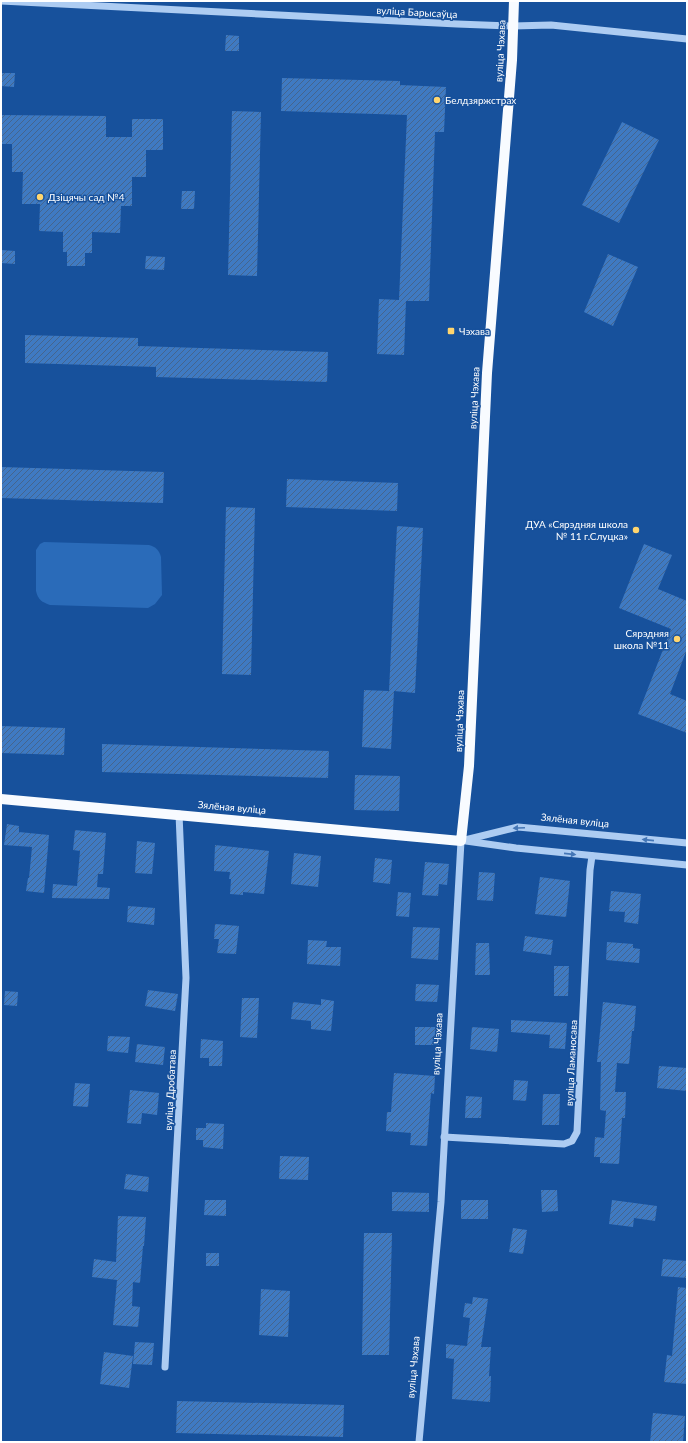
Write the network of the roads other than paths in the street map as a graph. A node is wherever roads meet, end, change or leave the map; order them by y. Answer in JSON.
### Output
{"nodes":[{"id":1,"x":514,"y":1,"type":"edge"},
{"id":2,"x":1,"y":2,"type":"edge"},
{"id":3,"x":513,"y":26,"type":"junction"},
{"id":4,"x":687,"y":39,"type":"edge"},
{"id":5,"x":1,"y":799,"type":"edge"},
{"id":6,"x":179,"y":814,"type":"junction"},
{"id":7,"x":462,"y":841,"type":"junction"},
{"id":8,"x":687,"y":844,"type":"edge"},
{"id":9,"x":592,"y":856,"type":"junction"},
{"id":10,"x":687,"y":865,"type":"edge"},
{"id":11,"x":444,"y":1136,"type":"junction"},
{"id":12,"x":166,"y":1367,"type":"dead end"},
{"id":13,"x":419,"y":1442,"type":"edge"}],
"edges":[{"from":1,"to":3,"type":"main road","name":"вуліца Чэхава"},
{"from":2,"to":3,"type":"street","name":"вуліца Барысаўца"},
{"from":3,"to":4,"type":"street","name":"вуліца Барысаўца"},
{"from":3,"to":7,"type":"main road","name":"вуліца Чэхава"},
{"from":5,"to":6,"type":"main road","name":"Зялёная вуліца"},
{"from":6,"to":7,"type":"main road","name":"Зялёная вуліца"},
{"from":6,"to":12,"type":"street","name":"вуліца Дробатава"},
{"from":8,"to":7,"type":"street","name":"Зялёная вуліца","one_way":true},
{"from":7,"to":9,"type":"street","name":"Зялёная вуліца","one_way":true},
{"from":7,"to":11,"type":"street","name":"вуліца Чэхава"},
{"from":9,"to":10,"type":"street","name":"Зялёная вуліца"},
{"from":9,"to":11,"type":"street","name":"вуліца Ламаносава"},
{"from":11,"to":13,"type":"street","name":"вуліца Чэхава"}]}
